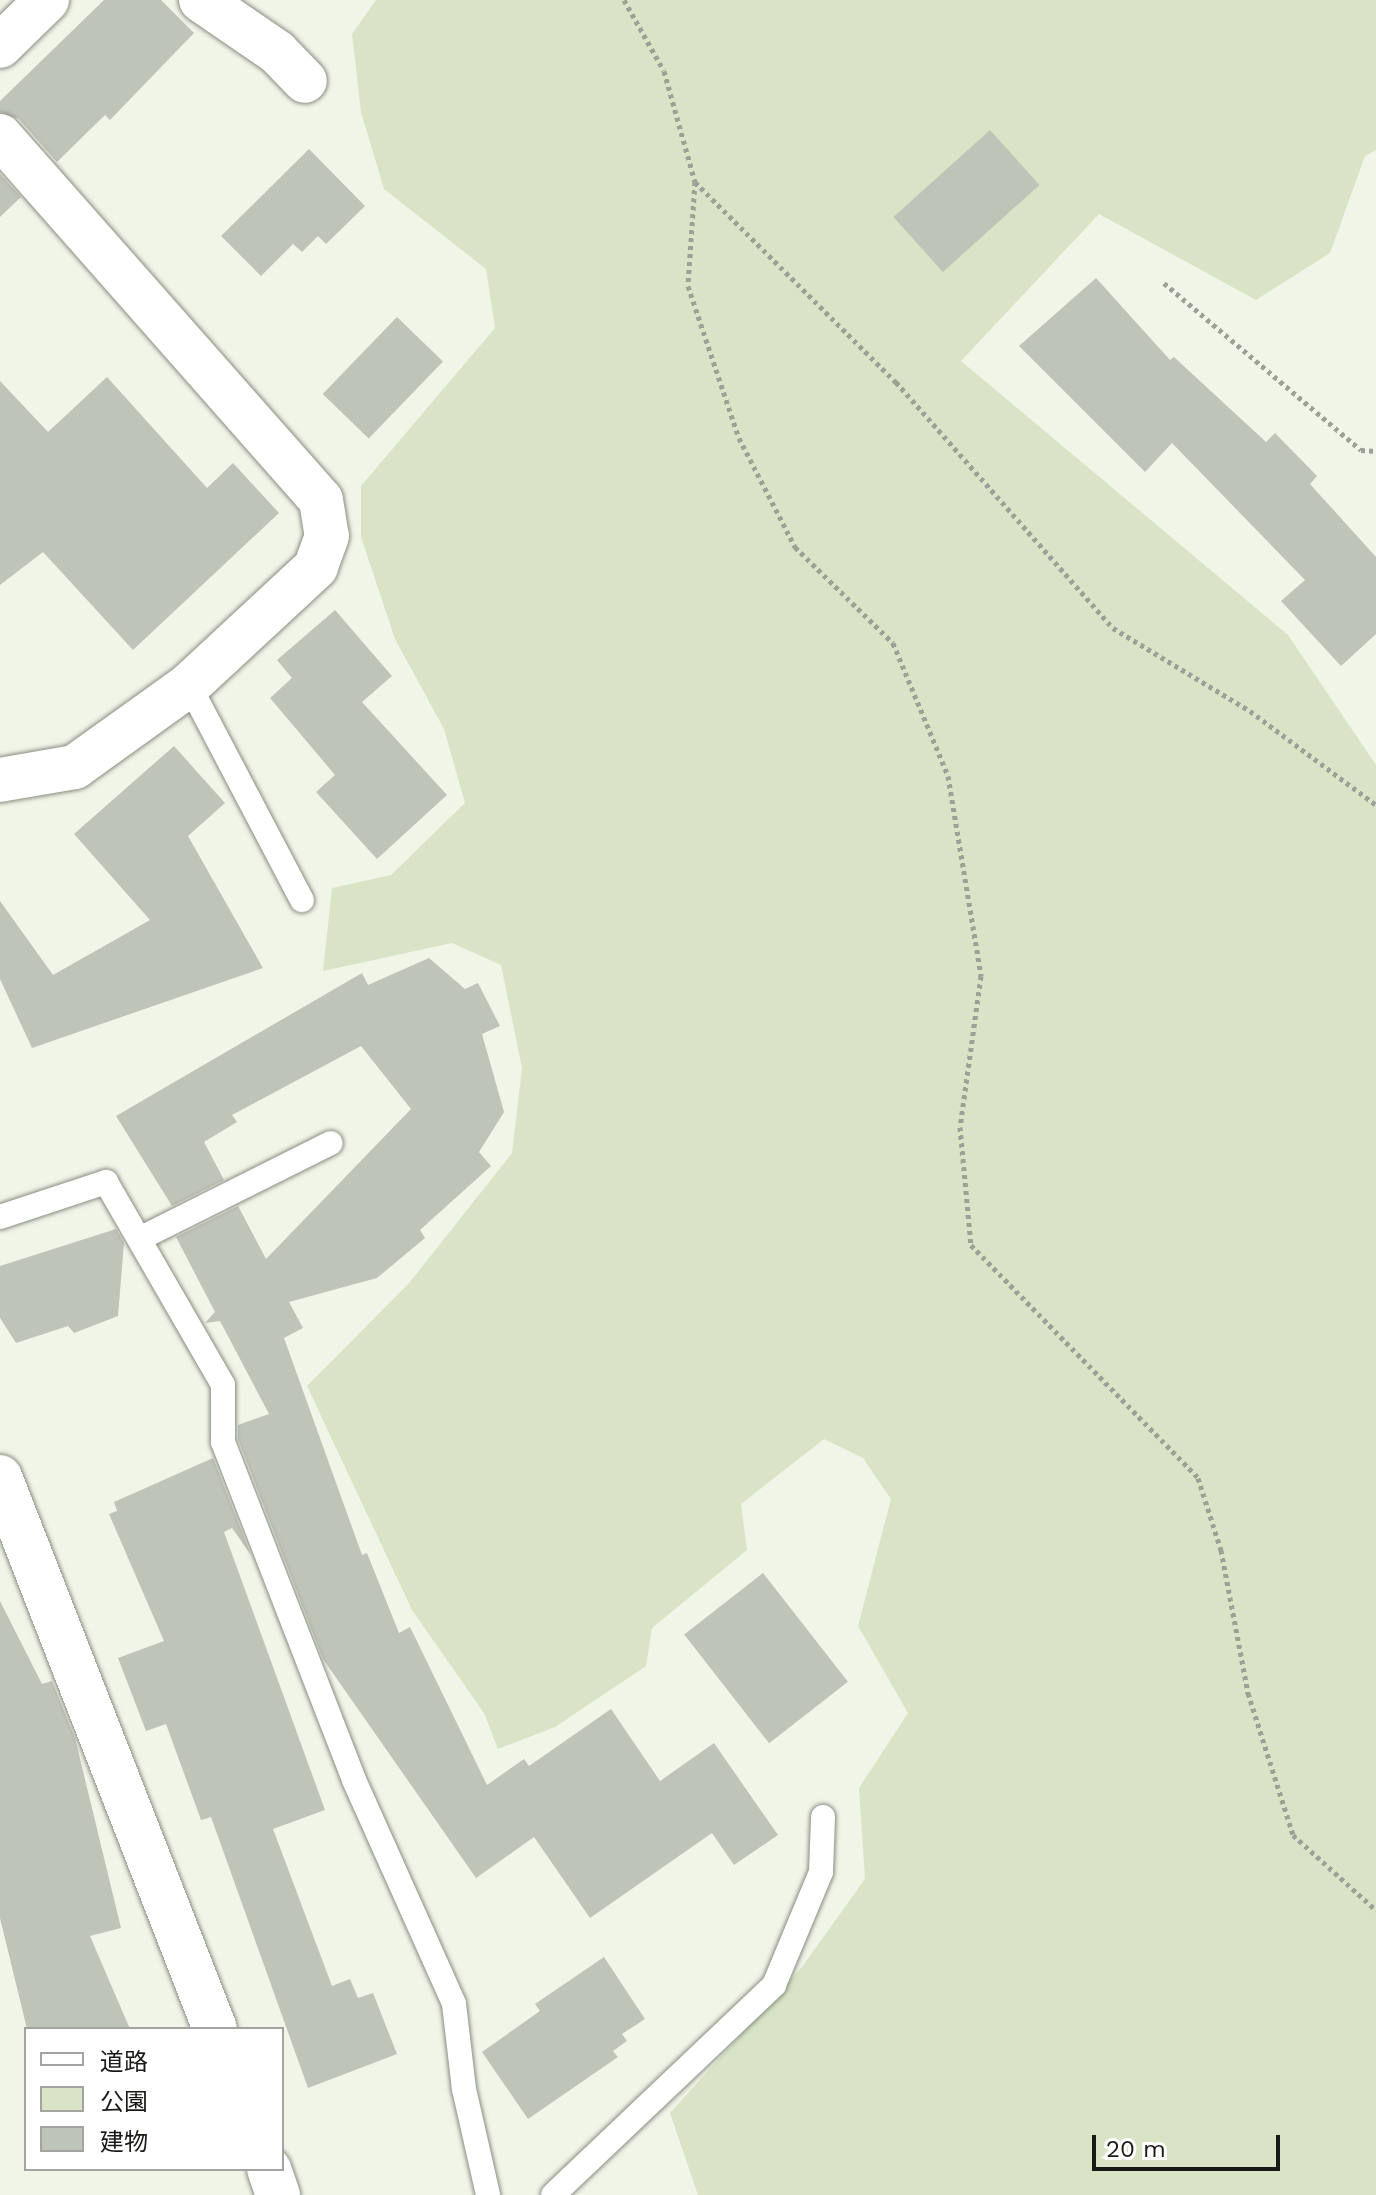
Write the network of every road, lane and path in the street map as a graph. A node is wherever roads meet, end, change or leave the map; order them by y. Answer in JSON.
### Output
{"nodes":[{"id":1,"x":47,"y":0,"type":"edge"},
{"id":2,"x":201,"y":0,"type":"edge"},
{"id":3,"x":624,"y":0,"type":"edge"},
{"id":4,"x":0,"y":46,"type":"edge"},
{"id":5,"x":305,"y":81,"type":"dead end"},
{"id":6,"x":0,"y":136,"type":"edge"},
{"id":7,"x":695,"y":182,"type":"junction"},
{"id":8,"x":1164,"y":283,"type":"dead end"},
{"id":9,"x":1376,"y":451,"type":"edge"},
{"id":10,"x":189,"y":685,"type":"junction"},
{"id":11,"x":0,"y":780,"type":"edge"},
{"id":12,"x":1376,"y":805,"type":"edge"},
{"id":13,"x":302,"y":900,"type":"dead end"},
{"id":14,"x":331,"y":1143,"type":"dead end"},
{"id":15,"x":0,"y":1217,"type":"edge"},
{"id":16,"x":141,"y":1238,"type":"junction"},
{"id":17,"x":0,"y":1477,"type":"edge"},
{"id":18,"x":823,"y":1817,"type":"dead end"},
{"id":19,"x":1376,"y":1910,"type":"edge"},
{"id":20,"x":214,"y":2027,"type":"edge"},
{"id":21,"x":270,"y":2171,"type":"edge"},
{"id":22,"x":278,"y":2195,"type":"edge"},
{"id":23,"x":488,"y":2195,"type":"edge"},
{"id":24,"x":553,"y":2195,"type":"edge"}],
"edges":[{"from":1,"to":4,"type":"street"},
{"from":2,"to":5,"type":"street"},
{"from":3,"to":7,"type":"path"},
{"from":6,"to":10,"type":"street"},
{"from":7,"to":12,"type":"path"},
{"from":7,"to":19,"type":"path"},
{"from":8,"to":9,"type":"path"},
{"from":10,"to":11,"type":"street"},
{"from":10,"to":13,"type":"lane"},
{"from":14,"to":16,"type":"lane"},
{"from":15,"to":16,"type":"lane"},
{"from":16,"to":23,"type":"lane"},
{"from":17,"to":20,"type":"street"},
{"from":18,"to":24,"type":"lane"},
{"from":21,"to":22,"type":"street"}]}
